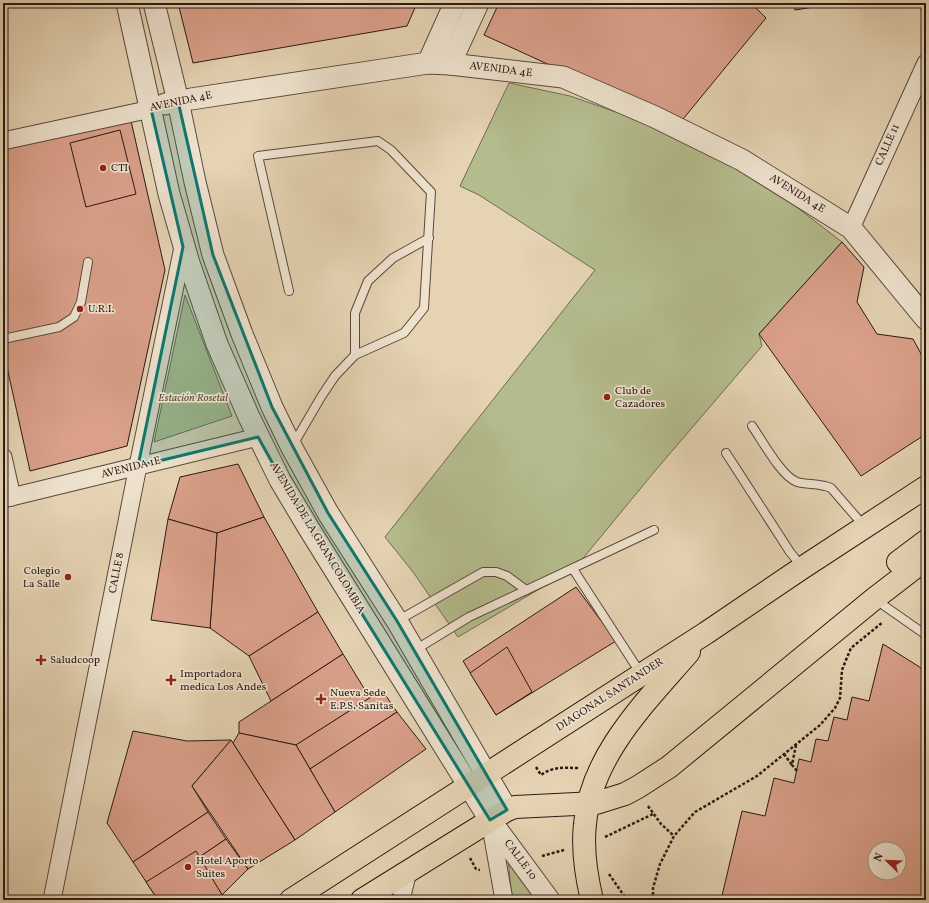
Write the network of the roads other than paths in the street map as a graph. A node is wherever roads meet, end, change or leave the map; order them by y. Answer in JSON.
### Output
{"nodes":[{"id":1,"x":127,"y":3,"type":"edge"},
{"id":2,"x":154,"y":3,"type":"edge"},
{"id":3,"x":455,"y":3,"type":"edge"},
{"id":4,"x":478,"y":3,"type":"edge"},
{"id":5,"x":428,"y":63,"type":"junction"},
{"id":6,"x":926,"y":63,"type":"edge"},
{"id":7,"x":450,"y":64,"type":"junction"},
{"id":8,"x":178,"y":101,"type":"junction"},
{"id":9,"x":151,"y":109,"type":"junction"},
{"id":10,"x":3,"y":141,"type":"edge"},
{"id":11,"x":851,"y":228,"type":"junction"},
{"id":12,"x":428,"y":238,"type":"junction"},
{"id":13,"x":183,"y":247,"type":"junction"},
{"id":14,"x":88,"y":262,"type":"dead end"},
{"id":15,"x":289,"y":291,"type":"dead end"},
{"id":16,"x":926,"y":319,"type":"edge"},
{"id":17,"x":3,"y":339,"type":"edge"},
{"id":18,"x":355,"y":355,"type":"junction"},
{"id":19,"x":752,"y":426,"type":"dead end"},
{"id":20,"x":258,"y":437,"type":"junction"},
{"id":21,"x":292,"y":448,"type":"junction"},
{"id":22,"x":726,"y":453,"type":"dead end"},
{"id":23,"x":3,"y":457,"type":"edge"},
{"id":24,"x":138,"y":466,"type":"junction"},
{"id":25,"x":926,"y":487,"type":"edge"},
{"id":26,"x":8,"y":498,"type":"edge"},
{"id":27,"x":865,"y":526,"type":"junction"},
{"id":28,"x":654,"y":530,"type":"dead end"},
{"id":29,"x":926,"y":541,"type":"edge"},
{"id":30,"x":926,"y":559,"type":"edge"},
{"id":31,"x":572,"y":568,"type":"junction"},
{"id":32,"x":802,"y":568,"type":"junction"},
{"id":33,"x":526,"y":590,"type":"junction"},
{"id":34,"x":874,"y":599,"type":"junction"},
{"id":35,"x":397,"y":621,"type":"junction"},
{"id":36,"x":842,"y":626,"type":"junction"},
{"id":37,"x":706,"y":633,"type":"junction"},
{"id":38,"x":926,"y":635,"type":"edge"},
{"id":39,"x":414,"y":650,"type":"junction"},
{"id":40,"x":641,"y":675,"type":"junction"},
{"id":41,"x":478,"y":780,"type":"junction"},
{"id":42,"x":588,"y":805,"type":"junction"},
{"id":43,"x":499,"y":815,"type":"junction"},
{"id":44,"x":408,"y":871,"type":"junction"},
{"id":45,"x":52,"y":900,"type":"edge"},
{"id":46,"x":291,"y":900,"type":"edge"},
{"id":47,"x":362,"y":900,"type":"edge"},
{"id":48,"x":401,"y":900,"type":"edge"},
{"id":49,"x":504,"y":900,"type":"edge"},
{"id":50,"x":549,"y":900,"type":"edge"},
{"id":51,"x":592,"y":900,"type":"edge"}],
"edges":[{"from":1,"to":9,"type":"street","name":"AVENIDA DE LA GRAN COLOMBIA"},
{"from":2,"to":8,"type":"street","name":"AVENIDA DE LA GRAN COLOMBIA"},
{"from":3,"to":5,"type":"street"},
{"from":4,"to":7,"type":"street"},
{"from":5,"to":7,"type":"street","name":"AVENIDA 4E"},
{"from":5,"to":8,"type":"street","name":"AVENIDA 4E"},
{"from":6,"to":11,"type":"street","name":"CALLE 11"},
{"from":7,"to":11,"type":"street","name":"AVENIDA 4E"},
{"from":8,"to":9,"type":"street","name":"AVENIDA 4E"},
{"from":8,"to":21,"type":"street","name":"AVENIDA DE LA GRAN COLOMBIA"},
{"from":9,"to":10,"type":"street","name":"AVENIDA 4E"},
{"from":9,"to":13,"type":"street","name":"AVENIDA DE LA GRAN COLOMBIA"},
{"from":11,"to":16,"type":"street","name":"AVENIDA 4E"},
{"from":12,"to":15,"type":"lane"},
{"from":12,"to":18,"type":"lane"},
{"from":12,"to":18,"type":"lane"},
{"from":13,"to":20,"type":"street","name":"AVENIDA DE LA GRAN COLOMBIA"},
{"from":13,"to":24,"type":"street","name":"CALLE 8"},
{"from":14,"to":17,"type":"lane"},
{"from":18,"to":21,"type":"lane"},
{"from":19,"to":27,"type":"lane"},
{"from":20,"to":24,"type":"street","name":"AVENIDA 1E"},
{"from":20,"to":41,"type":"street","name":"AVENIDA DE LA GRAN COLOMBIA"},
{"from":21,"to":35,"type":"street","name":"AVENIDA DE LA GRAN COLOMBIA"},
{"from":22,"to":32,"type":"lane"},
{"from":23,"to":26,"type":"street"},
{"from":24,"to":26,"type":"street","name":"AVENIDA 1E"},
{"from":24,"to":45,"type":"street","name":"CALLE 8"},
{"from":25,"to":27,"type":"main road","name":"DIAGONAL SANTANDER"},
{"from":27,"to":32,"type":"main road","name":"DIAGONAL SANTANDER"},
{"from":28,"to":31,"type":"lane"},
{"from":29,"to":36,"type":"main road"},
{"from":30,"to":34,"type":"main road"},
{"from":31,"to":33,"type":"lane"},
{"from":31,"to":40,"type":"lane"},
{"from":32,"to":37,"type":"main road","name":"DIAGONAL SANTANDER"},
{"from":33,"to":35,"type":"lane"},
{"from":33,"to":39,"type":"lane"},
{"from":34,"to":36,"type":"main road"},
{"from":34,"to":38,"type":"lane"},
{"from":35,"to":39,"type":"street","name":"AVENIDA DE LA GRAN COLOMBIA"},
{"from":36,"to":42,"type":"main road"},
{"from":37,"to":40,"type":"main road","name":"DIAGONAL SANTANDER"},
{"from":37,"to":42,"type":"main road"},
{"from":39,"to":41,"type":"street","name":"AVENIDA DE LA GRAN COLOMBIA"},
{"from":40,"to":41,"type":"main road","name":"DIAGONAL SANTANDER"},
{"from":41,"to":43,"type":"street","name":"AVENIDA DE LA GRAN COLOMBIA"},
{"from":41,"to":46,"type":"main road","name":"DIAGONAL SANTANDER"},
{"from":42,"to":43,"type":"main road"},
{"from":42,"to":51,"type":"main road"},
{"from":43,"to":44,"type":"main road"},
{"from":43,"to":49,"type":"street"},
{"from":43,"to":50,"type":"street","name":"CALLE 10"},
{"from":44,"to":47,"type":"main road"},
{"from":44,"to":48,"type":"street"}]}
